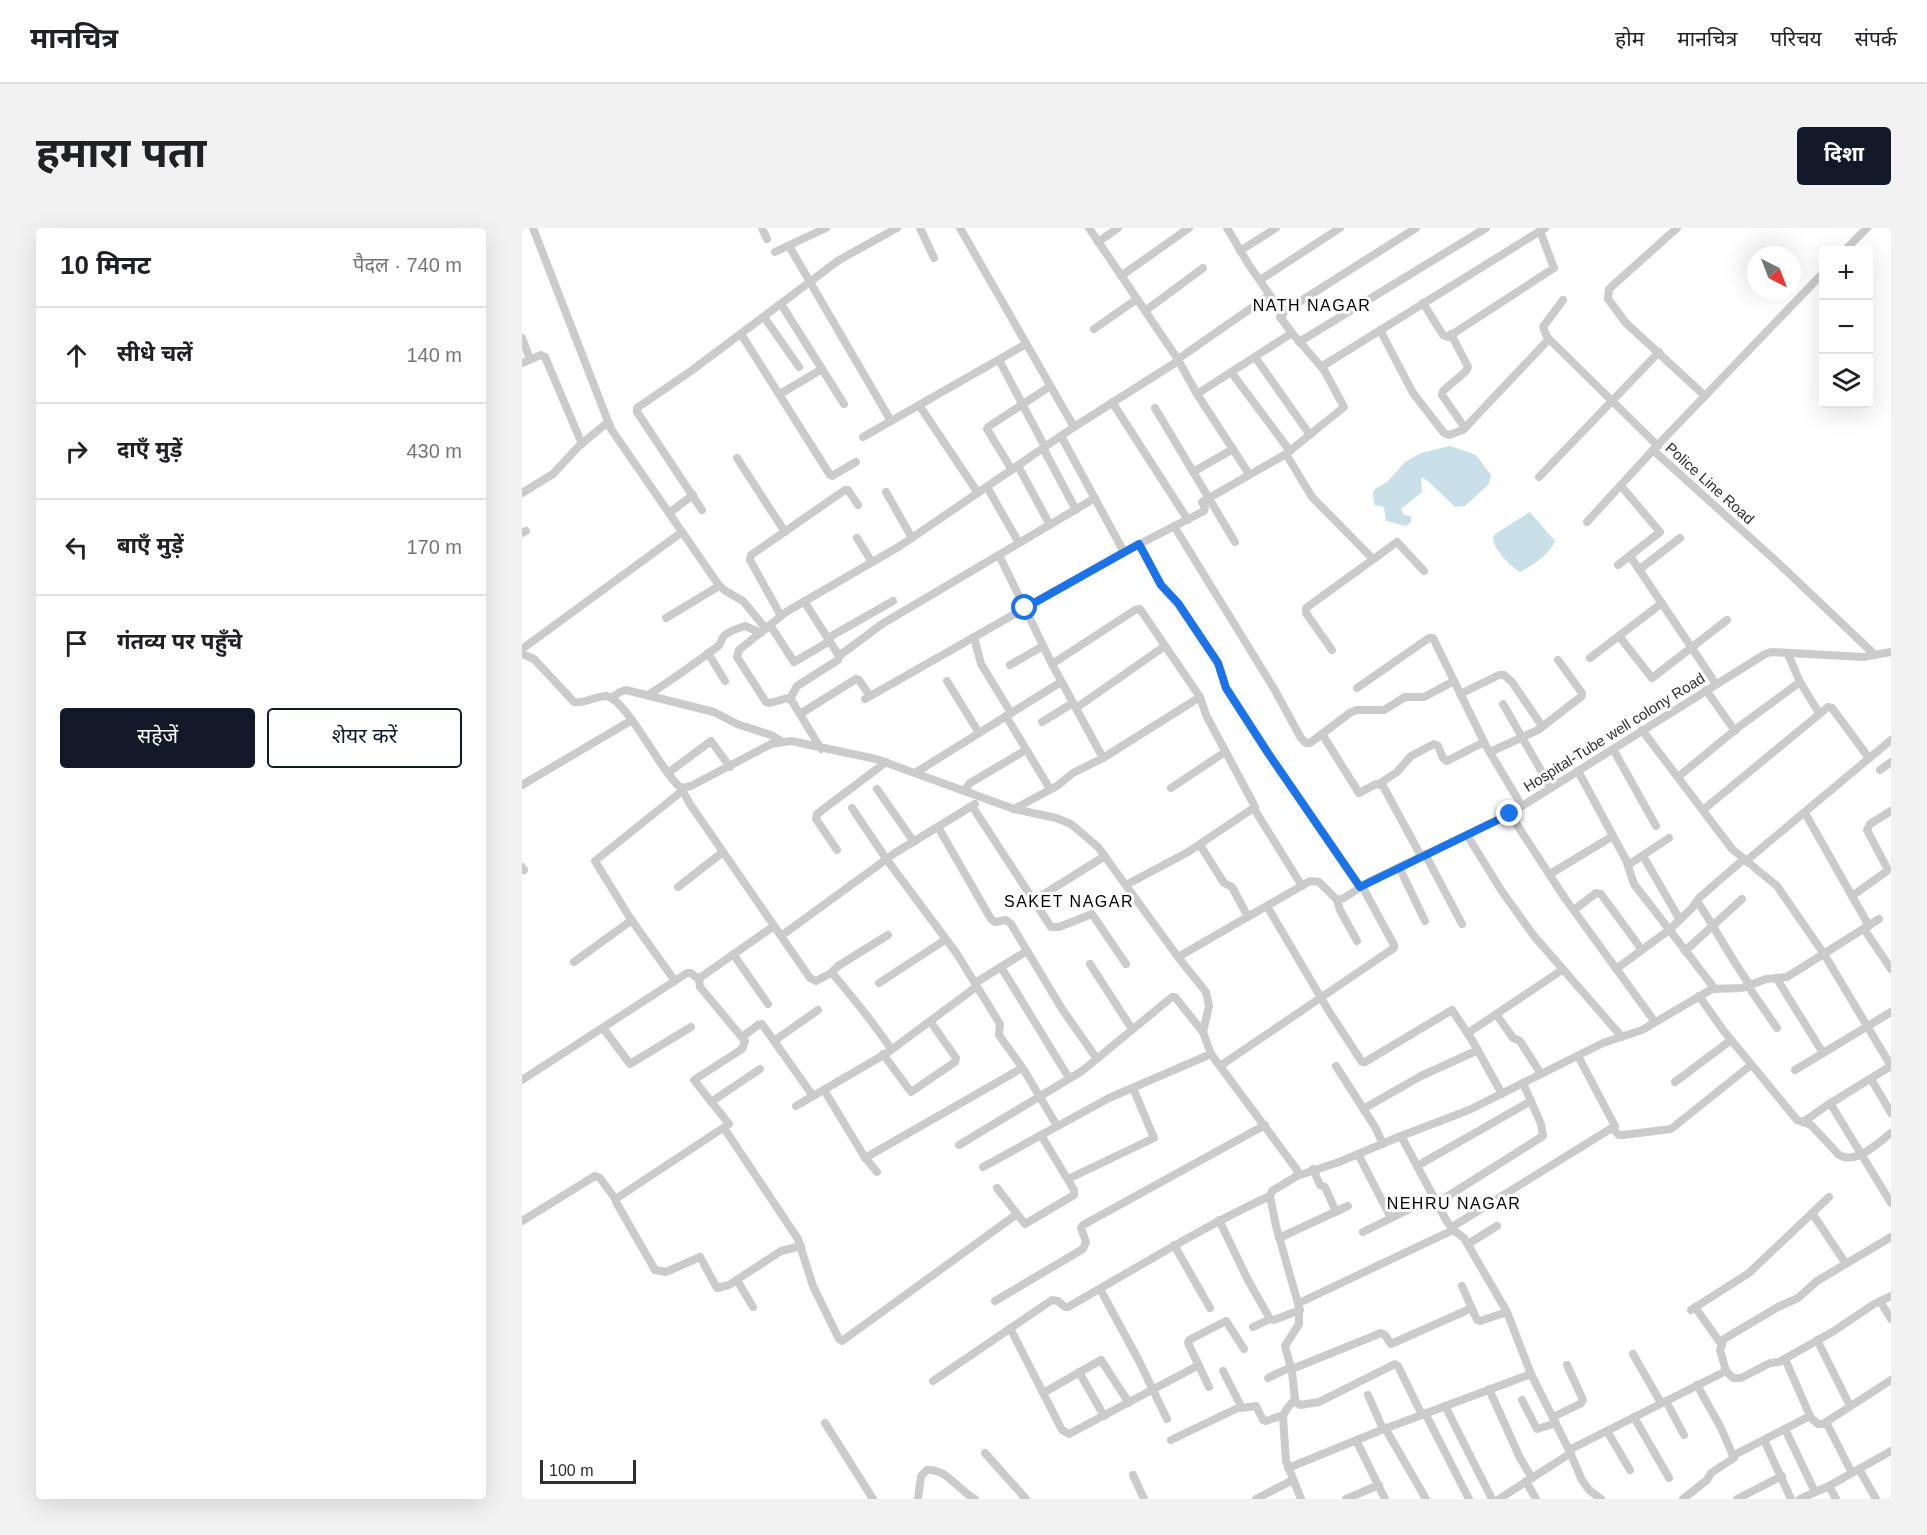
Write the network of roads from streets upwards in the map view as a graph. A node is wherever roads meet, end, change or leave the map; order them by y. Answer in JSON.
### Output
{"nodes":[{"id":1,"x":533,"y":228,"type":"edge"},
{"id":2,"x":762,"y":228,"type":"edge"},
{"id":3,"x":826,"y":228,"type":"edge"},
{"id":4,"x":897,"y":228,"type":"edge"},
{"id":5,"x":920,"y":228,"type":"edge"},
{"id":6,"x":960,"y":228,"type":"edge"},
{"id":7,"x":1089,"y":228,"type":"edge"},
{"id":8,"x":1118,"y":228,"type":"edge"},
{"id":9,"x":1189,"y":228,"type":"edge"},
{"id":10,"x":1227,"y":228,"type":"edge"},
{"id":11,"x":1276,"y":228,"type":"edge"},
{"id":12,"x":1340,"y":228,"type":"edge"},
{"id":13,"x":1397,"y":228,"type":"edge"},
{"id":14,"x":1416,"y":228,"type":"edge"},
{"id":15,"x":1486,"y":228,"type":"edge"},
{"id":16,"x":1867,"y":228,"type":"edge"},
{"id":17,"x":1543,"y":229,"type":"edge"},
{"id":18,"x":1675,"y":229,"type":"edge"},
{"id":19,"x":881,"y":232,"type":"edge"},
{"id":20,"x":1403,"y":237,"type":"junction"},
{"id":21,"x":767,"y":239,"type":"dead end"},
{"id":22,"x":1098,"y":242,"type":"junction"},
{"id":23,"x":789,"y":246,"type":"junction"},
{"id":24,"x":1849,"y":246,"type":"edge"},
{"id":25,"x":1240,"y":250,"type":"junction"},
{"id":26,"x":775,"y":252,"type":"dead end"},
{"id":27,"x":934,"y":258,"type":"dead end"},
{"id":28,"x":1203,"y":268,"type":"dead end"},
{"id":29,"x":1121,"y":276,"type":"junction"},
{"id":30,"x":1819,"y":277,"type":"edge"},
{"id":31,"x":1260,"y":280,"type":"junction"},
{"id":32,"x":810,"y":283,"type":"junction"},
{"id":33,"x":1270,"y":295,"type":"junction"},
{"id":34,"x":1137,"y":299,"type":"junction"},
{"id":35,"x":1563,"y":300,"type":"dead end"},
{"id":36,"x":1423,"y":303,"type":"junction"},
{"id":37,"x":781,"y":304,"type":"junction"},
{"id":38,"x":1145,"y":311,"type":"junction"},
{"id":39,"x":1283,"y":314,"type":"junction"},
{"id":40,"x":764,"y":317,"type":"junction"},
{"id":41,"x":1094,"y":329,"type":"dead end"},
{"id":42,"x":1380,"y":330,"type":"junction"},
{"id":43,"x":1292,"y":333,"type":"junction"},
{"id":44,"x":741,"y":334,"type":"junction"},
{"id":45,"x":1451,"y":334,"type":"junction"},
{"id":46,"x":522,"y":338,"type":"edge"},
{"id":47,"x":1549,"y":339,"type":"junction"},
{"id":48,"x":1299,"y":342,"type":"junction"},
{"id":49,"x":1026,"y":344,"type":"junction"},
{"id":50,"x":1659,"y":352,"type":"junction"},
{"id":51,"x":1255,"y":357,"type":"junction"},
{"id":52,"x":999,"y":360,"type":"junction"},
{"id":53,"x":1178,"y":360,"type":"junction"},
{"id":54,"x":526,"y":361,"type":"edge"},
{"id":55,"x":1321,"y":367,"type":"junction"},
{"id":56,"x":798,"y":368,"type":"dead end"},
{"id":57,"x":822,"y":369,"type":"junction"},
{"id":58,"x":1231,"y":372,"type":"junction"},
{"id":59,"x":1049,"y":387,"type":"junction"},
{"id":60,"x":780,"y":394,"type":"junction"},
{"id":61,"x":1197,"y":394,"type":"junction"},
{"id":62,"x":1705,"y":396,"type":"junction"},
{"id":63,"x":1611,"y":400,"type":"junction"},
{"id":64,"x":1112,"y":402,"type":"junction"},
{"id":65,"x":844,"y":404,"type":"dead end"},
{"id":66,"x":1022,"y":404,"type":"junction"},
{"id":67,"x":919,"y":405,"type":"junction"},
{"id":68,"x":1155,"y":408,"type":"dead end"},
{"id":69,"x":891,"y":421,"type":"junction"},
{"id":70,"x":608,"y":422,"type":"junction"},
{"id":71,"x":1074,"y":427,"type":"junction"},
{"id":72,"x":1465,"y":428,"type":"junction"},
{"id":73,"x":1310,"y":435,"type":"junction"},
{"id":74,"x":1061,"y":436,"type":"junction"},
{"id":75,"x":863,"y":437,"type":"dead end"},
{"id":76,"x":582,"y":444,"type":"junction"},
{"id":77,"x":1044,"y":448,"type":"junction"},
{"id":78,"x":1656,"y":448,"type":"junction"},
{"id":79,"x":1233,"y":449,"type":"junction"},
{"id":80,"x":1288,"y":453,"type":"junction"},
{"id":81,"x":736,"y":458,"type":"dead end"},
{"id":82,"x":856,"y":462,"type":"dead end"},
{"id":83,"x":1015,"y":468,"type":"junction"},
{"id":84,"x":1193,"y":472,"type":"junction"},
{"id":85,"x":1249,"y":474,"type":"junction"},
{"id":86,"x":1539,"y":477,"type":"dead end"},
{"id":87,"x":1621,"y":486,"type":"junction"},
{"id":88,"x":987,"y":487,"type":"junction"},
{"id":89,"x":886,"y":492,"type":"dead end"},
{"id":90,"x":522,"y":493,"type":"edge"},
{"id":91,"x":978,"y":493,"type":"junction"},
{"id":92,"x":693,"y":495,"type":"junction"},
{"id":93,"x":1095,"y":498,"type":"junction"},
{"id":94,"x":1208,"y":498,"type":"junction"},
{"id":95,"x":858,"y":505,"type":"dead end"},
{"id":96,"x":702,"y":510,"type":"dead end"},
{"id":97,"x":1076,"y":510,"type":"junction"},
{"id":98,"x":669,"y":513,"type":"junction"},
{"id":99,"x":1188,"y":520,"type":"junction"},
{"id":100,"x":1587,"y":522,"type":"dead end"},
{"id":101,"x":1050,"y":525,"type":"junction"},
{"id":102,"x":1174,"y":526,"type":"junction"},
{"id":103,"x":682,"y":532,"type":"junction"},
{"id":104,"x":785,"y":532,"type":"junction"},
{"id":105,"x":857,"y":538,"type":"dead end"},
{"id":106,"x":912,"y":538,"type":"junction"},
{"id":107,"x":1680,"y":538,"type":"dead end"},
{"id":108,"x":1235,"y":542,"type":"dead end"},
{"id":109,"x":1019,"y":543,"type":"junction"},
{"id":110,"x":1139,"y":544,"type":"junction"},
{"id":111,"x":1124,"y":552,"type":"junction"},
{"id":112,"x":999,"y":555,"type":"junction"},
{"id":113,"x":1630,"y":556,"type":"junction"},
{"id":114,"x":1373,"y":559,"type":"junction"},
{"id":115,"x":872,"y":562,"type":"junction"},
{"id":116,"x":1618,"y":565,"type":"dead end"},
{"id":117,"x":1640,"y":569,"type":"junction"},
{"id":118,"x":1424,"y":571,"type":"dead end"},
{"id":119,"x":719,"y":586,"type":"junction"},
{"id":120,"x":804,"y":601,"type":"junction"},
{"id":121,"x":893,"y":601,"type":"dead end"},
{"id":122,"x":1662,"y":603,"type":"junction"},
{"id":123,"x":1025,"y":608,"type":"junction"},
{"id":124,"x":781,"y":616,"type":"junction"},
{"id":125,"x":666,"y":618,"type":"dead end"},
{"id":126,"x":1727,"y":620,"type":"dead end"},
{"id":127,"x":765,"y":629,"type":"junction"},
{"id":128,"x":1619,"y":636,"type":"junction"},
{"id":129,"x":974,"y":637,"type":"junction"},
{"id":130,"x":829,"y":639,"type":"junction"},
{"id":131,"x":1043,"y":646,"type":"junction"},
{"id":132,"x":1165,"y":646,"type":"junction"},
{"id":133,"x":1692,"y":647,"type":"junction"},
{"id":134,"x":1332,"y":650,"type":"dead end"},
{"id":135,"x":522,"y":652,"type":"edge"},
{"id":136,"x":708,"y":652,"type":"junction"},
{"id":137,"x":1891,"y":652,"type":"edge"},
{"id":138,"x":1788,"y":654,"type":"junction"},
{"id":139,"x":1875,"y":655,"type":"junction"},
{"id":140,"x":839,"y":656,"type":"junction"},
{"id":141,"x":1590,"y":658,"type":"dead end"},
{"id":142,"x":1558,"y":660,"type":"dead end"},
{"id":143,"x":1052,"y":664,"type":"junction"},
{"id":144,"x":1010,"y":665,"type":"dead end"},
{"id":145,"x":724,"y":681,"type":"dead end"},
{"id":146,"x":947,"y":681,"type":"dead end"},
{"id":147,"x":1454,"y":681,"type":"junction"},
{"id":148,"x":1061,"y":682,"type":"junction"},
{"id":149,"x":1800,"y":682,"type":"junction"},
{"id":150,"x":1716,"y":684,"type":"junction"},
{"id":151,"x":1357,"y":688,"type":"dead end"},
{"id":152,"x":1706,"y":690,"type":"junction"},
{"id":153,"x":1461,"y":694,"type":"junction"},
{"id":154,"x":648,"y":695,"type":"junction"},
{"id":155,"x":1200,"y":697,"type":"junction"},
{"id":156,"x":611,"y":698,"type":"junction"},
{"id":157,"x":790,"y":699,"type":"junction"},
{"id":158,"x":1503,"y":704,"type":"dead end"},
{"id":159,"x":1074,"y":706,"type":"junction"},
{"id":160,"x":1819,"y":713,"type":"junction"},
{"id":161,"x":800,"y":714,"type":"junction"},
{"id":162,"x":1008,"y":715,"type":"junction"},
{"id":163,"x":632,"y":720,"type":"junction"},
{"id":164,"x":1042,"y":722,"type":"dead end"},
{"id":165,"x":1542,"y":726,"type":"junction"},
{"id":166,"x":1642,"y":730,"type":"junction"},
{"id":167,"x":1735,"y":731,"type":"junction"},
{"id":168,"x":979,"y":733,"type":"junction"},
{"id":169,"x":1322,"y":734,"type":"junction"},
{"id":170,"x":1522,"y":738,"type":"junction"},
{"id":171,"x":781,"y":741,"type":"junction"},
{"id":172,"x":1891,"y":741,"type":"edge"},
{"id":173,"x":1484,"y":742,"type":"junction"},
{"id":174,"x":821,"y":749,"type":"junction"},
{"id":175,"x":1613,"y":749,"type":"junction"},
{"id":176,"x":1026,"y":750,"type":"junction"},
{"id":177,"x":1225,"y":752,"type":"junction"},
{"id":178,"x":1490,"y":752,"type":"junction"},
{"id":179,"x":1103,"y":758,"type":"junction"},
{"id":180,"x":1869,"y":759,"type":"junction"},
{"id":181,"x":886,"y":762,"type":"junction"},
{"id":182,"x":1891,"y":762,"type":"edge"},
{"id":183,"x":730,"y":767,"type":"junction"},
{"id":184,"x":1880,"y":770,"type":"dead end"},
{"id":185,"x":1578,"y":771,"type":"junction"},
{"id":186,"x":915,"y":772,"type":"junction"},
{"id":187,"x":668,"y":773,"type":"junction"},
{"id":188,"x":1678,"y":777,"type":"junction"},
{"id":189,"x":522,"y":784,"type":"edge"},
{"id":190,"x":1379,"y":784,"type":"junction"},
{"id":191,"x":1171,"y":788,"type":"dead end"},
{"id":192,"x":1551,"y":788,"type":"junction"},
{"id":193,"x":877,"y":789,"type":"dead end"},
{"id":194,"x":1050,"y":789,"type":"junction"},
{"id":195,"x":682,"y":790,"type":"junction"},
{"id":196,"x":964,"y":791,"type":"junction"},
{"id":197,"x":984,"y":798,"type":"junction"},
{"id":198,"x":972,"y":806,"type":"junction"},
{"id":199,"x":1522,"y":806,"type":"junction"},
{"id":200,"x":1255,"y":807,"type":"junction"},
{"id":201,"x":852,"y":808,"type":"dead end"},
{"id":202,"x":1014,"y":809,"type":"junction"},
{"id":203,"x":1703,"y":810,"type":"junction"},
{"id":204,"x":1891,"y":811,"type":"edge"},
{"id":205,"x":1804,"y":813,"type":"junction"},
{"id":206,"x":1510,"y":814,"type":"junction"},
{"id":207,"x":1656,"y":826,"type":"dead end"},
{"id":208,"x":938,"y":827,"type":"junction"},
{"id":209,"x":1467,"y":835,"type":"junction"},
{"id":210,"x":1613,"y":836,"type":"junction"},
{"id":211,"x":1669,"y":838,"type":"dead end"},
{"id":212,"x":914,"y":842,"type":"junction"},
{"id":213,"x":1200,"y":845,"type":"junction"},
{"id":214,"x":837,"y":850,"type":"dead end"},
{"id":215,"x":723,"y":852,"type":"junction"},
{"id":216,"x":1423,"y":855,"type":"junction"},
{"id":217,"x":1105,"y":856,"type":"junction"},
{"id":218,"x":1643,"y":856,"type":"junction"},
{"id":219,"x":886,"y":860,"type":"junction"},
{"id":220,"x":1745,"y":860,"type":"junction"},
{"id":221,"x":1629,"y":866,"type":"junction"},
{"id":222,"x":1399,"y":867,"type":"junction"},
{"id":223,"x":1550,"y":874,"type":"junction"},
{"id":224,"x":1126,"y":885,"type":"junction"},
{"id":225,"x":1302,"y":886,"type":"junction"},
{"id":226,"x":1361,"y":886,"type":"junction"},
{"id":227,"x":678,"y":887,"type":"dead end"},
{"id":228,"x":1852,"y":896,"type":"junction"},
{"id":229,"x":1337,"y":900,"type":"junction"},
{"id":230,"x":1742,"y":900,"type":"dead end"},
{"id":231,"x":1033,"y":901,"type":"junction"},
{"id":232,"x":1697,"y":901,"type":"junction"},
{"id":233,"x":1267,"y":906,"type":"junction"},
{"id":234,"x":1574,"y":910,"type":"junction"},
{"id":235,"x":1248,"y":917,"type":"junction"},
{"id":236,"x":1879,"y":919,"type":"dead end"},
{"id":237,"x":632,"y":920,"type":"junction"},
{"id":238,"x":1680,"y":920,"type":"junction"},
{"id":239,"x":1425,"y":921,"type":"dead end"},
{"id":240,"x":1462,"y":924,"type":"dead end"},
{"id":241,"x":774,"y":926,"type":"junction"},
{"id":242,"x":1714,"y":926,"type":"junction"},
{"id":243,"x":1867,"y":927,"type":"junction"},
{"id":244,"x":1669,"y":930,"type":"junction"},
{"id":245,"x":888,"y":935,"type":"dead end"},
{"id":246,"x":781,"y":936,"type":"junction"},
{"id":247,"x":945,"y":940,"type":"junction"},
{"id":248,"x":1357,"y":940,"type":"dead end"},
{"id":249,"x":1642,"y":950,"type":"junction"},
{"id":250,"x":1027,"y":951,"type":"junction"},
{"id":251,"x":1686,"y":951,"type":"junction"},
{"id":252,"x":734,"y":954,"type":"junction"},
{"id":253,"x":1824,"y":954,"type":"junction"},
{"id":254,"x":1178,"y":957,"type":"junction"},
{"id":255,"x":574,"y":962,"type":"dead end"},
{"id":256,"x":1090,"y":964,"type":"dead end"},
{"id":257,"x":1126,"y":964,"type":"dead end"},
{"id":258,"x":1001,"y":967,"type":"junction"},
{"id":259,"x":1616,"y":969,"type":"junction"},
{"id":260,"x":1891,"y":969,"type":"edge"},
{"id":261,"x":1562,"y":970,"type":"junction"},
{"id":262,"x":831,"y":973,"type":"junction"},
{"id":263,"x":699,"y":978,"type":"junction"},
{"id":264,"x":1778,"y":979,"type":"junction"},
{"id":265,"x":675,"y":981,"type":"junction"},
{"id":266,"x":879,"y":983,"type":"dead end"},
{"id":267,"x":975,"y":985,"type":"junction"},
{"id":268,"x":1749,"y":986,"type":"junction"},
{"id":269,"x":1715,"y":988,"type":"junction"},
{"id":270,"x":1699,"y":996,"type":"junction"},
{"id":271,"x":1320,"y":997,"type":"junction"},
{"id":272,"x":768,"y":1004,"type":"dead end"},
{"id":273,"x":818,"y":1010,"type":"dead end"},
{"id":274,"x":1891,"y":1012,"type":"edge"},
{"id":275,"x":1496,"y":1014,"type":"junction"},
{"id":276,"x":930,"y":1021,"type":"junction"},
{"id":277,"x":1655,"y":1022,"type":"junction"},
{"id":278,"x":1867,"y":1026,"type":"junction"},
{"id":279,"x":691,"y":1027,"type":"dead end"},
{"id":280,"x":603,"y":1028,"type":"junction"},
{"id":281,"x":1777,"y":1028,"type":"dead end"},
{"id":282,"x":1132,"y":1029,"type":"junction"},
{"id":283,"x":1203,"y":1032,"type":"junction"},
{"id":284,"x":1468,"y":1033,"type":"junction"},
{"id":285,"x":742,"y":1037,"type":"junction"},
{"id":286,"x":1622,"y":1037,"type":"junction"},
{"id":287,"x":1731,"y":1040,"type":"junction"},
{"id":288,"x":774,"y":1041,"type":"junction"},
{"id":289,"x":891,"y":1049,"type":"junction"},
{"id":290,"x":1478,"y":1050,"type":"junction"},
{"id":291,"x":1823,"y":1053,"type":"junction"},
{"id":292,"x":884,"y":1054,"type":"junction"},
{"id":293,"x":1211,"y":1054,"type":"junction"},
{"id":294,"x":1578,"y":1056,"type":"junction"},
{"id":295,"x":1096,"y":1059,"type":"junction"},
{"id":296,"x":1751,"y":1065,"type":"junction"},
{"id":297,"x":1220,"y":1066,"type":"junction"},
{"id":298,"x":1336,"y":1066,"type":"dead end"},
{"id":299,"x":1891,"y":1066,"type":"edge"},
{"id":300,"x":1022,"y":1068,"type":"junction"},
{"id":301,"x":760,"y":1070,"type":"dead end"},
{"id":302,"x":1795,"y":1071,"type":"dead end"},
{"id":303,"x":1541,"y":1074,"type":"junction"},
{"id":304,"x":1070,"y":1078,"type":"junction"},
{"id":305,"x":1871,"y":1079,"type":"junction"},
{"id":306,"x":522,"y":1080,"type":"edge"},
{"id":307,"x":1675,"y":1082,"type":"dead end"},
{"id":308,"x":1523,"y":1083,"type":"junction"},
{"id":309,"x":1133,"y":1088,"type":"junction"},
{"id":310,"x":824,"y":1090,"type":"junction"},
{"id":311,"x":1502,"y":1094,"type":"junction"},
{"id":312,"x":813,"y":1096,"type":"junction"},
{"id":313,"x":1040,"y":1097,"type":"junction"},
{"id":314,"x":1530,"y":1101,"type":"junction"},
{"id":315,"x":711,"y":1102,"type":"junction"},
{"id":316,"x":1830,"y":1103,"type":"junction"},
{"id":317,"x":796,"y":1106,"type":"dead end"},
{"id":318,"x":1363,"y":1109,"type":"junction"},
{"id":319,"x":1891,"y":1113,"type":"edge"},
{"id":320,"x":1803,"y":1122,"type":"junction"},
{"id":321,"x":1265,"y":1125,"type":"junction"},
{"id":322,"x":1057,"y":1126,"type":"junction"},
{"id":323,"x":724,"y":1128,"type":"junction"},
{"id":324,"x":1613,"y":1129,"type":"junction"},
{"id":325,"x":1891,"y":1133,"type":"edge"},
{"id":326,"x":1041,"y":1135,"type":"junction"},
{"id":327,"x":1401,"y":1136,"type":"junction"},
{"id":328,"x":1383,"y":1144,"type":"junction"},
{"id":329,"x":959,"y":1145,"type":"dead end"},
{"id":330,"x":1358,"y":1154,"type":"junction"},
{"id":331,"x":1861,"y":1154,"type":"junction"},
{"id":332,"x":865,"y":1158,"type":"junction"},
{"id":333,"x":1418,"y":1166,"type":"junction"},
{"id":334,"x":983,"y":1167,"type":"dead end"},
{"id":335,"x":1313,"y":1169,"type":"junction"},
{"id":336,"x":877,"y":1172,"type":"dead end"},
{"id":337,"x":1297,"y":1176,"type":"junction"},
{"id":338,"x":1068,"y":1179,"type":"junction"},
{"id":339,"x":997,"y":1188,"type":"dead end"},
{"id":340,"x":1270,"y":1196,"type":"junction"},
{"id":341,"x":1829,"y":1197,"type":"dead end"},
{"id":342,"x":616,"y":1200,"type":"junction"},
{"id":343,"x":1435,"y":1200,"type":"junction"},
{"id":344,"x":1891,"y":1203,"type":"edge"},
{"id":345,"x":1348,"y":1206,"type":"dead end"},
{"id":346,"x":1336,"y":1212,"type":"junction"},
{"id":347,"x":1812,"y":1213,"type":"junction"},
{"id":348,"x":1017,"y":1214,"type":"junction"},
{"id":349,"x":1391,"y":1218,"type":"junction"},
{"id":350,"x":522,"y":1221,"type":"edge"},
{"id":351,"x":1219,"y":1221,"type":"junction"},
{"id":352,"x":1497,"y":1226,"type":"dead end"},
{"id":353,"x":1452,"y":1229,"type":"junction"},
{"id":354,"x":1363,"y":1232,"type":"dead end"},
{"id":355,"x":1891,"y":1237,"type":"edge"},
{"id":356,"x":1280,"y":1238,"type":"junction"},
{"id":357,"x":1468,"y":1244,"type":"junction"},
{"id":358,"x":1174,"y":1245,"type":"junction"},
{"id":359,"x":801,"y":1246,"type":"junction"},
{"id":360,"x":1846,"y":1264,"type":"junction"},
{"id":361,"x":737,"y":1280,"type":"junction"},
{"id":362,"x":1462,"y":1286,"type":"dead end"},
{"id":363,"x":1100,"y":1289,"type":"junction"},
{"id":364,"x":1891,"y":1296,"type":"edge"},
{"id":365,"x":995,"y":1301,"type":"dead end"},
{"id":366,"x":1880,"y":1301,"type":"junction"},
{"id":367,"x":753,"y":1307,"type":"dead end"},
{"id":368,"x":1299,"y":1307,"type":"junction"},
{"id":369,"x":1210,"y":1308,"type":"dead end"},
{"id":370,"x":1472,"y":1308,"type":"junction"},
{"id":371,"x":1507,"y":1311,"type":"junction"},
{"id":372,"x":1270,"y":1319,"type":"junction"},
{"id":373,"x":1891,"y":1319,"type":"edge"},
{"id":374,"x":1253,"y":1327,"type":"dead end"},
{"id":375,"x":1010,"y":1329,"type":"junction"},
{"id":376,"x":1817,"y":1340,"type":"junction"},
{"id":377,"x":1721,"y":1344,"type":"junction"},
{"id":378,"x":1244,"y":1349,"type":"dead end"},
{"id":379,"x":1633,"y":1354,"type":"dead end"},
{"id":380,"x":1785,"y":1359,"type":"junction"},
{"id":381,"x":1198,"y":1365,"type":"junction"},
{"id":382,"x":1567,"y":1365,"type":"dead end"},
{"id":383,"x":1291,"y":1368,"type":"junction"},
{"id":384,"x":1223,"y":1371,"type":"dead end"},
{"id":385,"x":1726,"y":1371,"type":"junction"},
{"id":386,"x":1079,"y":1372,"type":"junction"},
{"id":387,"x":1531,"y":1374,"type":"junction"},
{"id":388,"x":1268,"y":1378,"type":"dead end"},
{"id":389,"x":1891,"y":1380,"type":"edge"},
{"id":390,"x":933,"y":1381,"type":"dead end"},
{"id":391,"x":1697,"y":1385,"type":"junction"},
{"id":392,"x":1209,"y":1387,"type":"dead end"},
{"id":393,"x":1489,"y":1389,"type":"junction"},
{"id":394,"x":1153,"y":1391,"type":"junction"},
{"id":395,"x":1043,"y":1393,"type":"junction"},
{"id":396,"x":1368,"y":1395,"type":"dead end"},
{"id":397,"x":1522,"y":1400,"type":"dead end"},
{"id":398,"x":1294,"y":1401,"type":"junction"},
{"id":399,"x":1664,"y":1402,"type":"junction"},
{"id":400,"x":1129,"y":1403,"type":"junction"},
{"id":401,"x":1445,"y":1406,"type":"junction"},
{"id":402,"x":1850,"y":1406,"type":"junction"},
{"id":403,"x":1240,"y":1407,"type":"junction"},
{"id":404,"x":1423,"y":1414,"type":"junction"},
{"id":405,"x":1283,"y":1415,"type":"junction"},
{"id":406,"x":1104,"y":1416,"type":"junction"},
{"id":407,"x":1810,"y":1416,"type":"junction"},
{"id":408,"x":1634,"y":1417,"type":"junction"},
{"id":409,"x":1167,"y":1419,"type":"dead end"},
{"id":410,"x":1554,"y":1420,"type":"junction"},
{"id":411,"x":1826,"y":1422,"type":"junction"},
{"id":412,"x":825,"y":1423,"type":"dead end"},
{"id":413,"x":1384,"y":1429,"type":"junction"},
{"id":414,"x":1785,"y":1429,"type":"junction"},
{"id":415,"x":1607,"y":1431,"type":"junction"},
{"id":416,"x":1684,"y":1435,"type":"dead end"},
{"id":417,"x":1171,"y":1440,"type":"dead end"},
{"id":418,"x":1356,"y":1440,"type":"junction"},
{"id":419,"x":1764,"y":1440,"type":"junction"},
{"id":420,"x":1570,"y":1451,"type":"junction"},
{"id":421,"x":1891,"y":1451,"type":"edge"},
{"id":422,"x":985,"y":1453,"type":"dead end"},
{"id":423,"x":1734,"y":1455,"type":"junction"},
{"id":424,"x":1288,"y":1468,"type":"junction"},
{"id":425,"x":1630,"y":1470,"type":"dead end"},
{"id":426,"x":1855,"y":1471,"type":"junction"},
{"id":427,"x":1133,"y":1476,"type":"dead end"},
{"id":428,"x":1782,"y":1476,"type":"junction"},
{"id":429,"x":1669,"y":1478,"type":"dead end"},
{"id":430,"x":1293,"y":1480,"type":"junction"},
{"id":431,"x":1529,"y":1480,"type":"junction"},
{"id":432,"x":1379,"y":1485,"type":"junction"},
{"id":433,"x":1829,"y":1486,"type":"junction"},
{"id":434,"x":1815,"y":1492,"type":"junction"},
{"id":435,"x":1141,"y":1498,"type":"edge"},
{"id":436,"x":873,"y":1499,"type":"edge"},
{"id":437,"x":918,"y":1499,"type":"edge"},
{"id":438,"x":975,"y":1499,"type":"edge"},
{"id":439,"x":1026,"y":1499,"type":"edge"},
{"id":440,"x":1256,"y":1499,"type":"edge"},
{"id":441,"x":1300,"y":1499,"type":"edge"},
{"id":442,"x":1346,"y":1499,"type":"edge"},
{"id":443,"x":1385,"y":1499,"type":"edge"},
{"id":444,"x":1426,"y":1499,"type":"edge"},
{"id":445,"x":1469,"y":1499,"type":"edge"},
{"id":446,"x":1492,"y":1499,"type":"edge"},
{"id":447,"x":1499,"y":1499,"type":"edge"},
{"id":448,"x":1536,"y":1499,"type":"edge"},
{"id":449,"x":1601,"y":1499,"type":"edge"},
{"id":450,"x":1683,"y":1499,"type":"edge"},
{"id":451,"x":1737,"y":1499,"type":"edge"},
{"id":452,"x":1791,"y":1499,"type":"edge"},
{"id":453,"x":1800,"y":1499,"type":"edge"},
{"id":454,"x":1836,"y":1499,"type":"edge"},
{"id":455,"x":1876,"y":1499,"type":"edge"}],
"edges":[{"from":1,"to":70,"type":"street"},
{"from":2,"to":21,"type":"street"},
{"from":3,"to":23,"type":"street"},
{"from":4,"to":19,"type":"street"},
{"from":5,"to":27,"type":"street"},
{"from":6,"to":49,"type":"street"},
{"from":7,"to":22,"type":"street"},
{"from":8,"to":22,"type":"street"},
{"from":9,"to":29,"type":"street"},
{"from":10,"to":25,"type":"street"},
{"from":11,"to":25,"type":"street"},
{"from":12,"to":31,"type":"street"},
{"from":13,"to":20,"type":"street"},
{"from":14,"to":20,"type":"street"},
{"from":15,"to":48,"type":"street"},
{"from":16,"to":24,"type":"street"},
{"from":17,"to":36,"type":"street"},
{"from":17,"to":45,"type":"street"},
{"from":18,"to":50,"type":"street"},
{"from":19,"to":32,"type":"street"},
{"from":20,"to":39,"type":"street"},
{"from":22,"to":29,"type":"street"},
{"from":23,"to":26,"type":"street"},
{"from":23,"to":32,"type":"street"},
{"from":25,"to":31,"type":"street"},
{"from":28,"to":38,"type":"street"},
{"from":29,"to":34,"type":"street"},
{"from":30,"to":62,"type":"street","name":"Police Line Road"},
{"from":31,"to":33,"type":"street"},
{"from":32,"to":37,"type":"street"},
{"from":32,"to":69,"type":"street"},
{"from":33,"to":39,"type":"street"},
{"from":33,"to":53,"type":"street"},
{"from":34,"to":38,"type":"street"},
{"from":34,"to":41,"type":"street"},
{"from":35,"to":47,"type":"street"},
{"from":36,"to":42,"type":"street"},
{"from":36,"to":45,"type":"street"},
{"from":37,"to":40,"type":"street"},
{"from":37,"to":57,"type":"street"},
{"from":38,"to":53,"type":"street"},
{"from":39,"to":43,"type":"street"},
{"from":40,"to":44,"type":"street"},
{"from":40,"to":56,"type":"street"},
{"from":42,"to":55,"type":"street"},
{"from":42,"to":72,"type":"street"},
{"from":43,"to":48,"type":"street"},
{"from":43,"to":51,"type":"street"},
{"from":44,"to":60,"type":"street"},
{"from":44,"to":92,"type":"street"},
{"from":45,"to":72,"type":"street"},
{"from":46,"to":54,"type":"street"},
{"from":47,"to":63,"type":"street"},
{"from":47,"to":72,"type":"street"},
{"from":48,"to":55,"type":"street"},
{"from":49,"to":52,"type":"street"},
{"from":49,"to":59,"type":"street"},
{"from":50,"to":62,"type":"street"},
{"from":50,"to":63,"type":"street"},
{"from":51,"to":58,"type":"street"},
{"from":51,"to":73,"type":"street"},
{"from":52,"to":66,"type":"street"},
{"from":52,"to":67,"type":"street"},
{"from":53,"to":61,"type":"street"},
{"from":53,"to":64,"type":"street"},
{"from":54,"to":76,"type":"street"},
{"from":55,"to":73,"type":"street"},
{"from":57,"to":60,"type":"street"},
{"from":57,"to":65,"type":"street"},
{"from":58,"to":61,"type":"street"},
{"from":58,"to":80,"type":"street"},
{"from":59,"to":66,"type":"street"},
{"from":59,"to":71,"type":"street"},
{"from":60,"to":82,"type":"street"},
{"from":61,"to":79,"type":"street"},
{"from":62,"to":78,"type":"street","name":"Police Line Road"},
{"from":63,"to":78,"type":"street"},
{"from":63,"to":86,"type":"street"},
{"from":64,"to":71,"type":"street"},
{"from":64,"to":99,"type":"street"},
{"from":66,"to":77,"type":"street"},
{"from":66,"to":83,"type":"street"},
{"from":67,"to":69,"type":"street"},
{"from":67,"to":91,"type":"street"},
{"from":68,"to":84,"type":"street"},
{"from":69,"to":75,"type":"street"},
{"from":70,"to":76,"type":"street"},
{"from":70,"to":98,"type":"street"},
{"from":71,"to":74,"type":"street"},
{"from":73,"to":80,"type":"street"},
{"from":74,"to":77,"type":"street"},
{"from":74,"to":93,"type":"street"},
{"from":76,"to":90,"type":"street"},
{"from":77,"to":83,"type":"street"},
{"from":77,"to":97,"type":"street"},
{"from":78,"to":87,"type":"street"},
{"from":78,"to":139,"type":"street","name":"Police Line Road"},
{"from":79,"to":84,"type":"street"},
{"from":79,"to":85,"type":"street"},
{"from":80,"to":85,"type":"street"},
{"from":80,"to":114,"type":"street"},
{"from":81,"to":104,"type":"street"},
{"from":83,"to":88,"type":"street"},
{"from":83,"to":101,"type":"street"},
{"from":84,"to":94,"type":"street"},
{"from":85,"to":94,"type":"street"},
{"from":87,"to":100,"type":"street"},
{"from":87,"to":113,"type":"street"},
{"from":88,"to":91,"type":"street"},
{"from":88,"to":109,"type":"street"},
{"from":89,"to":106,"type":"street"},
{"from":91,"to":106,"type":"street"},
{"from":92,"to":96,"type":"street"},
{"from":92,"to":98,"type":"street"},
{"from":93,"to":97,"type":"street"},
{"from":93,"to":111,"type":"street"},
{"from":94,"to":99,"type":"street"},
{"from":94,"to":108,"type":"street"},
{"from":95,"to":104,"type":"street"},
{"from":97,"to":101,"type":"street"},
{"from":98,"to":103,"type":"street"},
{"from":99,"to":102,"type":"street"},
{"from":101,"to":109,"type":"street"},
{"from":102,"to":110,"type":"street"},
{"from":102,"to":169,"type":"street"},
{"from":103,"to":119,"type":"street"},
{"from":103,"to":135,"type":"street"},
{"from":104,"to":124,"type":"street"},
{"from":105,"to":115,"type":"street"},
{"from":106,"to":115,"type":"street"},
{"from":107,"to":117,"type":"street"},
{"from":109,"to":112,"type":"street"},
{"from":110,"to":111,"type":"street"},
{"from":110,"to":226,"type":"street"},
{"from":111,"to":123,"type":"street"},
{"from":112,"to":123,"type":"street"},
{"from":112,"to":140,"type":"street"},
{"from":113,"to":116,"type":"street"},
{"from":113,"to":117,"type":"street"},
{"from":114,"to":118,"type":"street"},
{"from":114,"to":134,"type":"street"},
{"from":115,"to":120,"type":"street"},
{"from":117,"to":122,"type":"street"},
{"from":119,"to":125,"type":"street"},
{"from":119,"to":127,"type":"street"},
{"from":120,"to":124,"type":"street"},
{"from":120,"to":130,"type":"street"},
{"from":121,"to":130,"type":"street"},
{"from":122,"to":128,"type":"street"},
{"from":122,"to":133,"type":"street"},
{"from":123,"to":129,"type":"street"},
{"from":123,"to":131,"type":"street"},
{"from":124,"to":127,"type":"street"},
{"from":126,"to":133,"type":"street"},
{"from":127,"to":130,"type":"street"},
{"from":127,"to":136,"type":"street"},
{"from":127,"to":157,"type":"street"},
{"from":128,"to":133,"type":"street"},
{"from":128,"to":141,"type":"street"},
{"from":129,"to":161,"type":"street"},
{"from":129,"to":162,"type":"street"},
{"from":130,"to":140,"type":"street"},
{"from":131,"to":143,"type":"street"},
{"from":131,"to":144,"type":"street"},
{"from":132,"to":143,"type":"street"},
{"from":132,"to":155,"type":"street"},
{"from":132,"to":159,"type":"street"},
{"from":133,"to":150,"type":"street"},
{"from":135,"to":156,"type":"street"},
{"from":136,"to":145,"type":"street"},
{"from":136,"to":154,"type":"street"},
{"from":137,"to":139,"type":"street","name":"Hospital-Tube well colony Road"},
{"from":138,"to":139,"type":"street","name":"Hospital-Tube well colony Road"},
{"from":138,"to":149,"type":"street"},
{"from":138,"to":150,"type":"street","name":"Hospital-Tube well colony Road"},
{"from":140,"to":157,"type":"street"},
{"from":142,"to":165,"type":"street"},
{"from":143,"to":148,"type":"street"},
{"from":146,"to":168,"type":"street"},
{"from":147,"to":151,"type":"street"},
{"from":147,"to":153,"type":"street"},
{"from":147,"to":169,"type":"street"},
{"from":148,"to":159,"type":"street"},
{"from":148,"to":162,"type":"street"},
{"from":149,"to":160,"type":"street"},
{"from":149,"to":167,"type":"street"},
{"from":150,"to":152,"type":"street","name":"Hospital-Tube well colony Road"},
{"from":152,"to":166,"type":"street","name":"Hospital-Tube well colony Road"},
{"from":152,"to":167,"type":"street"},
{"from":153,"to":165,"type":"street"},
{"from":153,"to":173,"type":"street"},
{"from":154,"to":156,"type":"street"},
{"from":154,"to":171,"type":"street"},
{"from":155,"to":177,"type":"street"},
{"from":155,"to":179,"type":"street"},
{"from":156,"to":163,"type":"street"},
{"from":157,"to":161,"type":"street"},
{"from":158,"to":170,"type":"street"},
{"from":159,"to":164,"type":"street"},
{"from":159,"to":179,"type":"street"},
{"from":160,"to":180,"type":"street"},
{"from":160,"to":203,"type":"street"},
{"from":161,"to":174,"type":"street"},
{"from":162,"to":168,"type":"street"},
{"from":162,"to":176,"type":"street"},
{"from":163,"to":187,"type":"street"},
{"from":163,"to":189,"type":"street"},
{"from":165,"to":170,"type":"street"},
{"from":166,"to":175,"type":"street","name":"Hospital-Tube well colony Road"},
{"from":166,"to":188,"type":"street"},
{"from":167,"to":188,"type":"street"},
{"from":168,"to":186,"type":"street"},
{"from":169,"to":190,"type":"street"},
{"from":170,"to":178,"type":"street"},
{"from":170,"to":192,"type":"street"},
{"from":171,"to":174,"type":"street"},
{"from":171,"to":183,"type":"street"},
{"from":172,"to":180,"type":"street"},
{"from":173,"to":178,"type":"street"},
{"from":173,"to":190,"type":"street"},
{"from":174,"to":181,"type":"street"},
{"from":175,"to":185,"type":"street","name":"Hospital-Tube well colony Road"},
{"from":175,"to":207,"type":"street"},
{"from":176,"to":194,"type":"street"},
{"from":176,"to":196,"type":"street"},
{"from":177,"to":191,"type":"street"},
{"from":177,"to":200,"type":"street"},
{"from":178,"to":199,"type":"street"},
{"from":179,"to":194,"type":"street"},
{"from":180,"to":205,"type":"street"},
{"from":181,"to":186,"type":"street"},
{"from":181,"to":214,"type":"street"},
{"from":182,"to":184,"type":"street"},
{"from":183,"to":187,"type":"street"},
{"from":183,"to":195,"type":"street"},
{"from":185,"to":192,"type":"street","name":"Hospital-Tube well colony Road"},
{"from":185,"to":210,"type":"street"},
{"from":186,"to":196,"type":"street"},
{"from":187,"to":195,"type":"street"},
{"from":188,"to":203,"type":"street"},
{"from":190,"to":216,"type":"street"},
{"from":192,"to":199,"type":"street","name":"Hospital-Tube well colony Road"},
{"from":193,"to":212,"type":"street"},
{"from":194,"to":202,"type":"street"},
{"from":195,"to":215,"type":"street"},
{"from":195,"to":237,"type":"street"},
{"from":196,"to":197,"type":"street"},
{"from":197,"to":198,"type":"street"},
{"from":197,"to":202,"type":"street"},
{"from":198,"to":208,"type":"street"},
{"from":198,"to":231,"type":"street"},
{"from":199,"to":206,"type":"street","name":"Hospital-Tube well colony Road"},
{"from":200,"to":213,"type":"street"},
{"from":200,"to":225,"type":"street"},
{"from":201,"to":219,"type":"street"},
{"from":202,"to":217,"type":"street"},
{"from":203,"to":220,"type":"street"},
{"from":204,"to":228,"type":"street"},
{"from":205,"to":220,"type":"street"},
{"from":205,"to":228,"type":"street"},
{"from":206,"to":209,"type":"street","name":"Hospital-Tube well colony Road"},
{"from":206,"to":223,"type":"street"},
{"from":208,"to":212,"type":"street"},
{"from":208,"to":250,"type":"street"},
{"from":209,"to":216,"type":"street","name":"Hospital-Tube well colony Road"},
{"from":209,"to":261,"type":"street"},
{"from":210,"to":221,"type":"street"},
{"from":210,"to":223,"type":"street"},
{"from":211,"to":218,"type":"street"},
{"from":212,"to":219,"type":"street"},
{"from":213,"to":224,"type":"street"},
{"from":213,"to":235,"type":"street"},
{"from":215,"to":227,"type":"street"},
{"from":215,"to":241,"type":"street"},
{"from":216,"to":222,"type":"street","name":"Hospital-Tube well colony Road"},
{"from":216,"to":240,"type":"street"},
{"from":217,"to":224,"type":"street"},
{"from":217,"to":231,"type":"street"},
{"from":218,"to":221,"type":"street"},
{"from":218,"to":238,"type":"street"},
{"from":219,"to":246,"type":"street"},
{"from":219,"to":247,"type":"street"},
{"from":220,"to":232,"type":"street"},
{"from":220,"to":253,"type":"street"},
{"from":221,"to":244,"type":"street"},
{"from":222,"to":226,"type":"street","name":"Hospital-Tube well colony Road"},
{"from":222,"to":239,"type":"street"},
{"from":223,"to":234,"type":"street"},
{"from":224,"to":254,"type":"street"},
{"from":225,"to":229,"type":"street"},
{"from":225,"to":233,"type":"street"},
{"from":226,"to":229,"type":"street","name":"Hospital-Tube well colony Road"},
{"from":226,"to":271,"type":"street"},
{"from":228,"to":243,"type":"street"},
{"from":229,"to":248,"type":"street"},
{"from":230,"to":242,"type":"street"},
{"from":231,"to":257,"type":"street"},
{"from":232,"to":238,"type":"street"},
{"from":232,"to":242,"type":"street"},
{"from":233,"to":235,"type":"street"},
{"from":233,"to":271,"type":"street"},
{"from":234,"to":249,"type":"street"},
{"from":234,"to":259,"type":"street"},
{"from":235,"to":254,"type":"street"},
{"from":236,"to":243,"type":"street"},
{"from":237,"to":255,"type":"street"},
{"from":237,"to":265,"type":"street"},
{"from":238,"to":244,"type":"street"},
{"from":241,"to":246,"type":"street"},
{"from":241,"to":252,"type":"street"},
{"from":242,"to":251,"type":"street"},
{"from":242,"to":268,"type":"street"},
{"from":243,"to":253,"type":"street"},
{"from":243,"to":260,"type":"street"},
{"from":244,"to":249,"type":"street"},
{"from":244,"to":251,"type":"street"},
{"from":245,"to":262,"type":"street"},
{"from":246,"to":262,"type":"street"},
{"from":247,"to":266,"type":"street"},
{"from":247,"to":267,"type":"street"},
{"from":249,"to":259,"type":"street"},
{"from":250,"to":258,"type":"street"},
{"from":250,"to":295,"type":"street"},
{"from":251,"to":269,"type":"street"},
{"from":252,"to":263,"type":"street"},
{"from":252,"to":272,"type":"street"},
{"from":253,"to":264,"type":"street"},
{"from":253,"to":278,"type":"street"},
{"from":254,"to":283,"type":"street"},
{"from":256,"to":282,"type":"street"},
{"from":258,"to":267,"type":"street"},
{"from":258,"to":304,"type":"street"},
{"from":259,"to":277,"type":"street"},
{"from":261,"to":275,"type":"street"},
{"from":261,"to":286,"type":"street"},
{"from":262,"to":289,"type":"street"},
{"from":263,"to":265,"type":"street"},
{"from":263,"to":285,"type":"street"},
{"from":264,"to":268,"type":"street"},
{"from":264,"to":291,"type":"street"},
{"from":265,"to":280,"type":"street"},
{"from":267,"to":276,"type":"street"},
{"from":267,"to":300,"type":"street"},
{"from":268,"to":269,"type":"street"},
{"from":268,"to":281,"type":"street"},
{"from":269,"to":270,"type":"street"},
{"from":270,"to":277,"type":"street"},
{"from":270,"to":287,"type":"street"},
{"from":271,"to":284,"type":"street"},
{"from":271,"to":297,"type":"street"},
{"from":273,"to":288,"type":"street"},
{"from":274,"to":278,"type":"street"},
{"from":275,"to":284,"type":"street"},
{"from":275,"to":303,"type":"street"},
{"from":276,"to":289,"type":"street"},
{"from":276,"to":292,"type":"street"},
{"from":277,"to":286,"type":"street"},
{"from":278,"to":291,"type":"street"},
{"from":278,"to":299,"type":"street"},
{"from":279,"to":280,"type":"street"},
{"from":280,"to":306,"type":"street"},
{"from":282,"to":283,"type":"street"},
{"from":282,"to":295,"type":"street"},
{"from":283,"to":293,"type":"street"},
{"from":284,"to":290,"type":"street"},
{"from":285,"to":288,"type":"street"},
{"from":285,"to":315,"type":"street"},
{"from":286,"to":294,"type":"street"},
{"from":287,"to":296,"type":"street"},
{"from":287,"to":307,"type":"street"},
{"from":288,"to":312,"type":"street"},
{"from":289,"to":292,"type":"street"},
{"from":290,"to":311,"type":"street"},
{"from":290,"to":318,"type":"street"},
{"from":291,"to":302,"type":"street"},
{"from":292,"to":310,"type":"street"},
{"from":293,"to":297,"type":"street"},
{"from":293,"to":309,"type":"street"},
{"from":294,"to":303,"type":"street"},
{"from":294,"to":324,"type":"street"},
{"from":295,"to":304,"type":"street"},
{"from":296,"to":320,"type":"street"},
{"from":296,"to":324,"type":"street"},
{"from":297,"to":321,"type":"street"},
{"from":298,"to":318,"type":"street"},
{"from":299,"to":305,"type":"street"},
{"from":300,"to":313,"type":"street"},
{"from":300,"to":332,"type":"street"},
{"from":301,"to":315,"type":"street"},
{"from":303,"to":308,"type":"street"},
{"from":304,"to":313,"type":"street"},
{"from":305,"to":316,"type":"street"},
{"from":305,"to":319,"type":"street"},
{"from":308,"to":311,"type":"street"},
{"from":308,"to":314,"type":"street"},
{"from":309,"to":322,"type":"street"},
{"from":309,"to":338,"type":"street"},
{"from":310,"to":312,"type":"street"},
{"from":310,"to":332,"type":"street"},
{"from":311,"to":327,"type":"street"},
{"from":312,"to":317,"type":"street"},
{"from":313,"to":322,"type":"street"},
{"from":313,"to":329,"type":"street"},
{"from":314,"to":333,"type":"street"},
{"from":314,"to":343,"type":"street"},
{"from":315,"to":323,"type":"street"},
{"from":316,"to":320,"type":"street"},
{"from":316,"to":331,"type":"street"},
{"from":318,"to":328,"type":"street"},
{"from":320,"to":331,"type":"street"},
{"from":321,"to":337,"type":"street"},
{"from":321,"to":365,"type":"street"},
{"from":322,"to":326,"type":"street"},
{"from":323,"to":342,"type":"street"},
{"from":323,"to":359,"type":"street"},
{"from":324,"to":353,"type":"street"},
{"from":325,"to":331,"type":"street"},
{"from":326,"to":334,"type":"street"},
{"from":326,"to":338,"type":"street"},
{"from":327,"to":328,"type":"street"},
{"from":327,"to":333,"type":"street"},
{"from":328,"to":330,"type":"street"},
{"from":330,"to":335,"type":"street"},
{"from":330,"to":349,"type":"street"},
{"from":331,"to":344,"type":"street"},
{"from":332,"to":336,"type":"street"},
{"from":333,"to":343,"type":"street"},
{"from":335,"to":337,"type":"street"},
{"from":335,"to":346,"type":"street"},
{"from":337,"to":340,"type":"street"},
{"from":338,"to":348,"type":"street"},
{"from":339,"to":348,"type":"street"},
{"from":340,"to":351,"type":"street"},
{"from":340,"to":356,"type":"street"},
{"from":341,"to":347,"type":"street"},
{"from":342,"to":350,"type":"street"},
{"from":342,"to":361,"type":"street"},
{"from":343,"to":349,"type":"street"},
{"from":343,"to":353,"type":"street"},
{"from":345,"to":346,"type":"street"},
{"from":346,"to":356,"type":"street"},
{"from":347,"to":360,"type":"street"},
{"from":347,"to":377,"type":"street"},
{"from":348,"to":359,"type":"street"},
{"from":349,"to":354,"type":"street"},
{"from":351,"to":358,"type":"street"},
{"from":351,"to":372,"type":"street"},
{"from":352,"to":357,"type":"street"},
{"from":353,"to":357,"type":"street"},
{"from":353,"to":368,"type":"street"},
{"from":355,"to":360,"type":"street"},
{"from":356,"to":368,"type":"street"},
{"from":357,"to":371,"type":"street"},
{"from":358,"to":363,"type":"street"},
{"from":358,"to":369,"type":"street"},
{"from":359,"to":361,"type":"street"},
{"from":360,"to":377,"type":"street"},
{"from":361,"to":367,"type":"street"},
{"from":362,"to":370,"type":"street"},
{"from":363,"to":375,"type":"street"},
{"from":363,"to":394,"type":"street"},
{"from":364,"to":366,"type":"street"},
{"from":366,"to":373,"type":"street"},
{"from":366,"to":376,"type":"street"},
{"from":368,"to":372,"type":"street"},
{"from":368,"to":383,"type":"street"},
{"from":370,"to":371,"type":"street"},
{"from":370,"to":383,"type":"street"},
{"from":371,"to":387,"type":"street"},
{"from":372,"to":374,"type":"street"},
{"from":375,"to":390,"type":"street"},
{"from":375,"to":395,"type":"street"},
{"from":376,"to":380,"type":"street"},
{"from":376,"to":402,"type":"street"},
{"from":377,"to":385,"type":"street"},
{"from":378,"to":381,"type":"street"},
{"from":379,"to":399,"type":"street"},
{"from":380,"to":385,"type":"street"},
{"from":380,"to":407,"type":"street"},
{"from":381,"to":392,"type":"street"},
{"from":381,"to":394,"type":"street"},
{"from":382,"to":410,"type":"street"},
{"from":383,"to":388,"type":"street"},
{"from":383,"to":398,"type":"street"},
{"from":384,"to":403,"type":"street"},
{"from":385,"to":391,"type":"street"},
{"from":386,"to":395,"type":"street"},
{"from":386,"to":400,"type":"street"},
{"from":386,"to":406,"type":"street"},
{"from":387,"to":393,"type":"street"},
{"from":387,"to":410,"type":"street"},
{"from":389,"to":402,"type":"street"},
{"from":391,"to":399,"type":"street"},
{"from":391,"to":423,"type":"street"},
{"from":393,"to":401,"type":"street"},
{"from":393,"to":431,"type":"street"},
{"from":394,"to":400,"type":"street"},
{"from":394,"to":409,"type":"street"},
{"from":395,"to":406,"type":"street"},
{"from":396,"to":413,"type":"street"},
{"from":397,"to":410,"type":"street"},
{"from":398,"to":404,"type":"street"},
{"from":398,"to":405,"type":"street"},
{"from":399,"to":408,"type":"street"},
{"from":399,"to":416,"type":"street"},
{"from":400,"to":406,"type":"street"},
{"from":401,"to":404,"type":"street"},
{"from":401,"to":446,"type":"street"},
{"from":402,"to":411,"type":"street"},
{"from":403,"to":405,"type":"street"},
{"from":403,"to":417,"type":"street"},
{"from":404,"to":413,"type":"street"},
{"from":404,"to":445,"type":"street"},
{"from":405,"to":424,"type":"street"},
{"from":407,"to":411,"type":"street"},
{"from":407,"to":414,"type":"street"},
{"from":408,"to":415,"type":"street"},
{"from":408,"to":429,"type":"street"},
{"from":410,"to":420,"type":"street"},
{"from":411,"to":426,"type":"street"},
{"from":412,"to":436,"type":"street"},
{"from":413,"to":418,"type":"street"},
{"from":413,"to":444,"type":"street"},
{"from":414,"to":419,"type":"street"},
{"from":414,"to":434,"type":"street"},
{"from":415,"to":420,"type":"street"},
{"from":415,"to":425,"type":"street"},
{"from":418,"to":424,"type":"street"},
{"from":418,"to":432,"type":"street"},
{"from":419,"to":423,"type":"street"},
{"from":419,"to":428,"type":"street"},
{"from":420,"to":431,"type":"street"},
{"from":420,"to":449,"type":"street"},
{"from":421,"to":426,"type":"street"},
{"from":422,"to":439,"type":"street"},
{"from":423,"to":450,"type":"street"},
{"from":424,"to":430,"type":"street"},
{"from":426,"to":433,"type":"street"},
{"from":426,"to":455,"type":"street"},
{"from":427,"to":435,"type":"street"},
{"from":428,"to":451,"type":"street"},
{"from":428,"to":452,"type":"street"},
{"from":430,"to":440,"type":"street"},
{"from":430,"to":441,"type":"street"},
{"from":431,"to":447,"type":"street"},
{"from":431,"to":448,"type":"street"},
{"from":432,"to":442,"type":"street"},
{"from":432,"to":443,"type":"street"},
{"from":433,"to":434,"type":"street"},
{"from":433,"to":454,"type":"street"},
{"from":434,"to":453,"type":"street"},
{"from":437,"to":438,"type":"street"}]}
